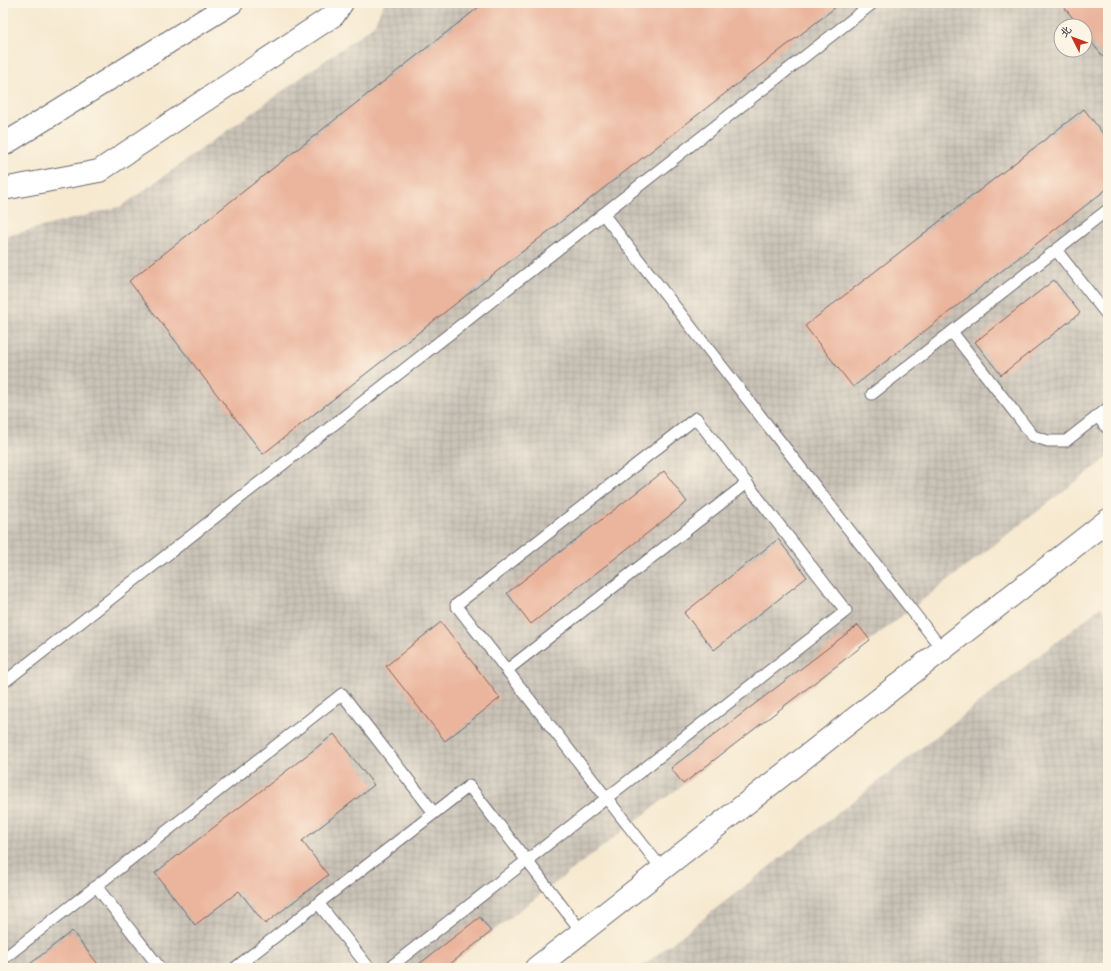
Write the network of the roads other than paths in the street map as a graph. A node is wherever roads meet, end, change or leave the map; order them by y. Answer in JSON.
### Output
{"nodes":[{"id":1,"x":232,"y":3,"type":"edge"},
{"id":2,"x":342,"y":3,"type":"edge"},
{"id":3,"x":873,"y":3,"type":"edge"},
{"id":4,"x":3,"y":145,"type":"edge"},
{"id":5,"x":3,"y":189,"type":"edge"},
{"id":6,"x":1106,"y":211,"type":"dead end"},
{"id":7,"x":603,"y":214,"type":"junction"},
{"id":8,"x":1056,"y":250,"type":"junction"},
{"id":9,"x":1108,"y":316,"type":"edge"},
{"id":10,"x":952,"y":332,"type":"junction"},
{"id":11,"x":872,"y":394,"type":"dead end"},
{"id":12,"x":1108,"y":408,"type":"edge"},
{"id":13,"x":1097,"y":416,"type":"junction"},
{"id":14,"x":1108,"y":429,"type":"edge"},
{"id":15,"x":747,"y":482,"type":"junction"},
{"id":16,"x":1108,"y":520,"type":"edge"},
{"id":17,"x":942,"y":649,"type":"junction"},
{"id":18,"x":507,"y":670,"type":"junction"},
{"id":19,"x":3,"y":683,"type":"edge"},
{"id":20,"x":607,"y":798,"type":"junction"},
{"id":21,"x":434,"y":813,"type":"junction"},
{"id":22,"x":527,"y":860,"type":"junction"},
{"id":23,"x":662,"y":869,"type":"junction"},
{"id":24,"x":96,"y":886,"type":"junction"},
{"id":25,"x":318,"y":903,"type":"junction"},
{"id":26,"x":582,"y":932,"type":"junction"},
{"id":27,"x":3,"y":959,"type":"edge"},
{"id":28,"x":160,"y":968,"type":"edge"},
{"id":29,"x":235,"y":968,"type":"edge"},
{"id":30,"x":369,"y":968,"type":"edge"},
{"id":31,"x":389,"y":968,"type":"edge"},
{"id":32,"x":536,"y":968,"type":"edge"}],
"edges":[{"from":1,"to":4,"type":"main road"},
{"from":2,"to":5,"type":"main road"},
{"from":3,"to":7,"type":"lane"},
{"from":6,"to":8,"type":"lane"},
{"from":7,"to":17,"type":"lane"},
{"from":7,"to":19,"type":"lane"},
{"from":8,"to":9,"type":"lane"},
{"from":8,"to":10,"type":"lane"},
{"from":10,"to":11,"type":"lane"},
{"from":10,"to":13,"type":"lane"},
{"from":12,"to":13,"type":"lane"},
{"from":13,"to":14,"type":"lane"},
{"from":15,"to":18,"type":"lane"},
{"from":15,"to":18,"type":"lane"},
{"from":15,"to":20,"type":"lane"},
{"from":16,"to":17,"type":"main road"},
{"from":17,"to":23,"type":"main road"},
{"from":18,"to":20,"type":"lane"},
{"from":20,"to":22,"type":"lane"},
{"from":20,"to":23,"type":"lane"},
{"from":21,"to":22,"type":"lane"},
{"from":21,"to":24,"type":"lane"},
{"from":21,"to":25,"type":"lane"},
{"from":22,"to":26,"type":"lane"},
{"from":22,"to":31,"type":"lane"},
{"from":23,"to":26,"type":"main road"},
{"from":24,"to":27,"type":"lane"},
{"from":24,"to":28,"type":"lane"},
{"from":25,"to":29,"type":"lane"},
{"from":25,"to":30,"type":"lane"},
{"from":26,"to":32,"type":"main road"}]}
